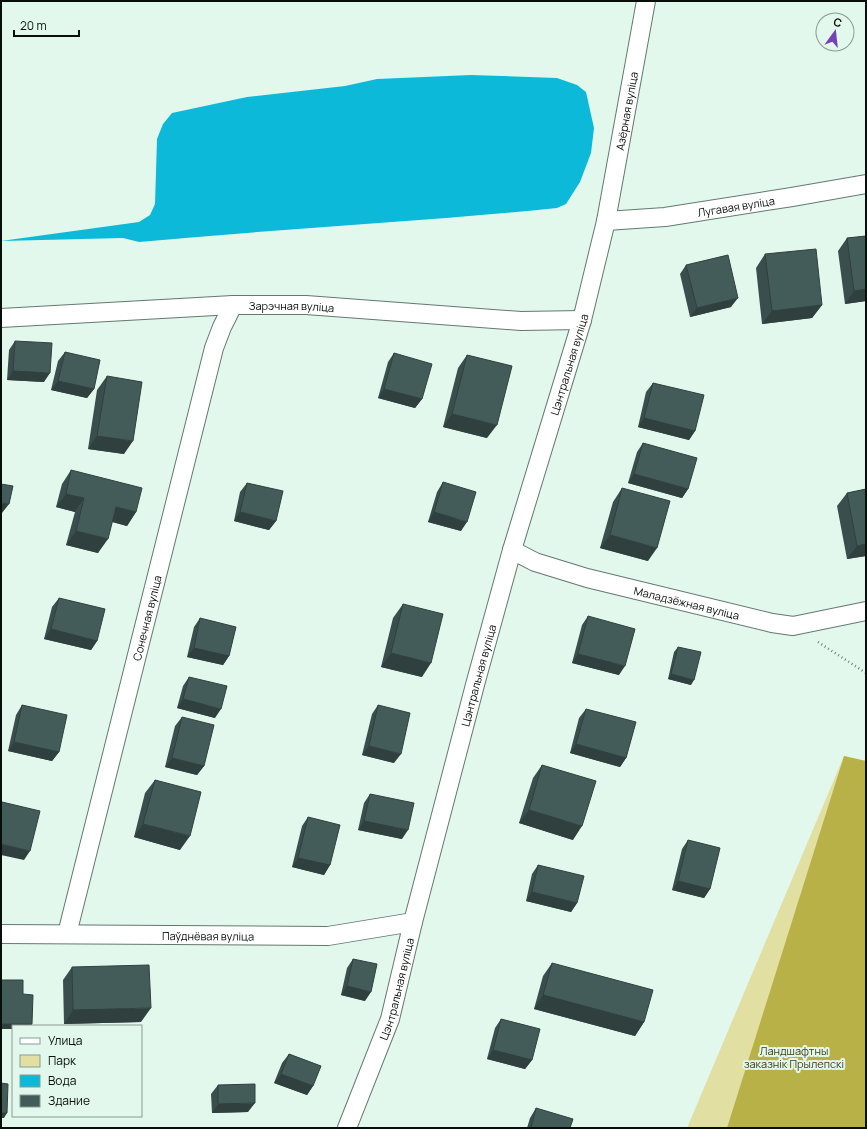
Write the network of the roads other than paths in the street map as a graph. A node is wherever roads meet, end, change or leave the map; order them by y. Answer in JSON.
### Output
{"nodes":[{"id":1,"x":646,"y":1,"type":"edge"},
{"id":2,"x":866,"y":184,"type":"edge"},
{"id":3,"x":606,"y":221,"type":"junction"},
{"id":4,"x":233,"y":305,"type":"junction"},
{"id":5,"x":1,"y":318,"type":"edge"},
{"id":6,"x":582,"y":320,"type":"junction"},
{"id":7,"x":512,"y":550,"type":"junction"},
{"id":8,"x":866,"y":611,"type":"edge"},
{"id":9,"x":414,"y":922,"type":"junction"},
{"id":10,"x":1,"y":934,"type":"edge"},
{"id":11,"x":67,"y":934,"type":"junction"},
{"id":12,"x":347,"y":1128,"type":"edge"}],
"edges":[{"from":1,"to":3,"type":"street","name":"Азёрная вуліца"},
{"from":2,"to":3,"type":"street","name":"Лугавая вуліца"},
{"from":3,"to":6,"type":"street","name":"Цэнтральная вуліца"},
{"from":4,"to":5,"type":"street","name":"Зарэчная вуліца"},
{"from":4,"to":6,"type":"street","name":"Зарэчная вуліца"},
{"from":4,"to":11,"type":"street","name":"Сонечная вуліца"},
{"from":6,"to":7,"type":"street","name":"Цэнтральная вуліца"},
{"from":7,"to":8,"type":"street","name":"Маладзёжная вуліца"},
{"from":7,"to":9,"type":"street","name":"Цэнтральная вуліца"},
{"from":9,"to":11,"type":"street","name":"Паўднёвая вуліца"},
{"from":9,"to":12,"type":"street","name":"Цэнтральная вуліца"},
{"from":10,"to":11,"type":"street","name":"Паўднёвая вуліца"}]}
